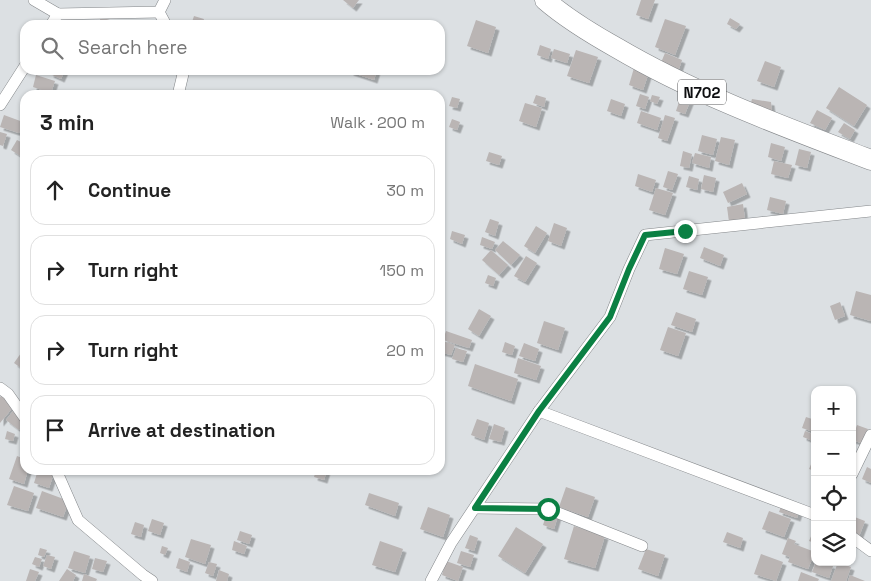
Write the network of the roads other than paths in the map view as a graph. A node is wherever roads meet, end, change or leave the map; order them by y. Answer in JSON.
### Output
{"nodes":[{"id":1,"x":34,"y":0,"type":"edge"},
{"id":2,"x":165,"y":0,"type":"edge"},
{"id":3,"x":545,"y":0,"type":"edge"},
{"id":4,"x":158,"y":12,"type":"junction"},
{"id":5,"x":58,"y":14,"type":"junction"},
{"id":6,"x":54,"y":20,"type":"edge"},
{"id":7,"x":163,"y":20,"type":"edge"},
{"id":8,"x":20,"y":74,"type":"edge"},
{"id":9,"x":183,"y":75,"type":"edge"},
{"id":10,"x":179,"y":90,"type":"edge"},
{"id":11,"x":0,"y":105,"type":"edge"},
{"id":12,"x":871,"y":160,"type":"edge"},
{"id":13,"x":871,"y":212,"type":"edge"},
{"id":14,"x":0,"y":388,"type":"edge"},
{"id":15,"x":20,"y":411,"type":"edge"},
{"id":16,"x":539,"y":411,"type":"junction"},
{"id":17,"x":871,"y":435,"type":"edge"},
{"id":18,"x":856,"y":466,"type":"edge"},
{"id":19,"x":58,"y":475,"type":"edge"},
{"id":20,"x":475,"y":508,"type":"junction"},
{"id":21,"x":811,"y":513,"type":"edge"},
{"id":22,"x":856,"y":540,"type":"edge"},
{"id":23,"x":642,"y":546,"type":"dead end"},
{"id":24,"x":871,"y":551,"type":"edge"},
{"id":25,"x":152,"y":581,"type":"edge"},
{"id":26,"x":431,"y":581,"type":"edge"}],
"edges":[{"from":1,"to":5,"type":"street"},
{"from":2,"to":4,"type":"street"},
{"from":3,"to":12,"type":"highway","number":"N702"},
{"from":4,"to":5,"type":"street"},
{"from":4,"to":7,"type":"street"},
{"from":5,"to":6,"type":"street"},
{"from":8,"to":11,"type":"street"},
{"from":9,"to":10,"type":"street"},
{"from":13,"to":16,"type":"street"},
{"from":14,"to":15,"type":"street"},
{"from":16,"to":20,"type":"street"},
{"from":16,"to":21,"type":"street"},
{"from":17,"to":18,"type":"street"},
{"from":19,"to":25,"type":"street"},
{"from":20,"to":23,"type":"street"},
{"from":20,"to":26,"type":"street"},
{"from":22,"to":24,"type":"street"}]}
